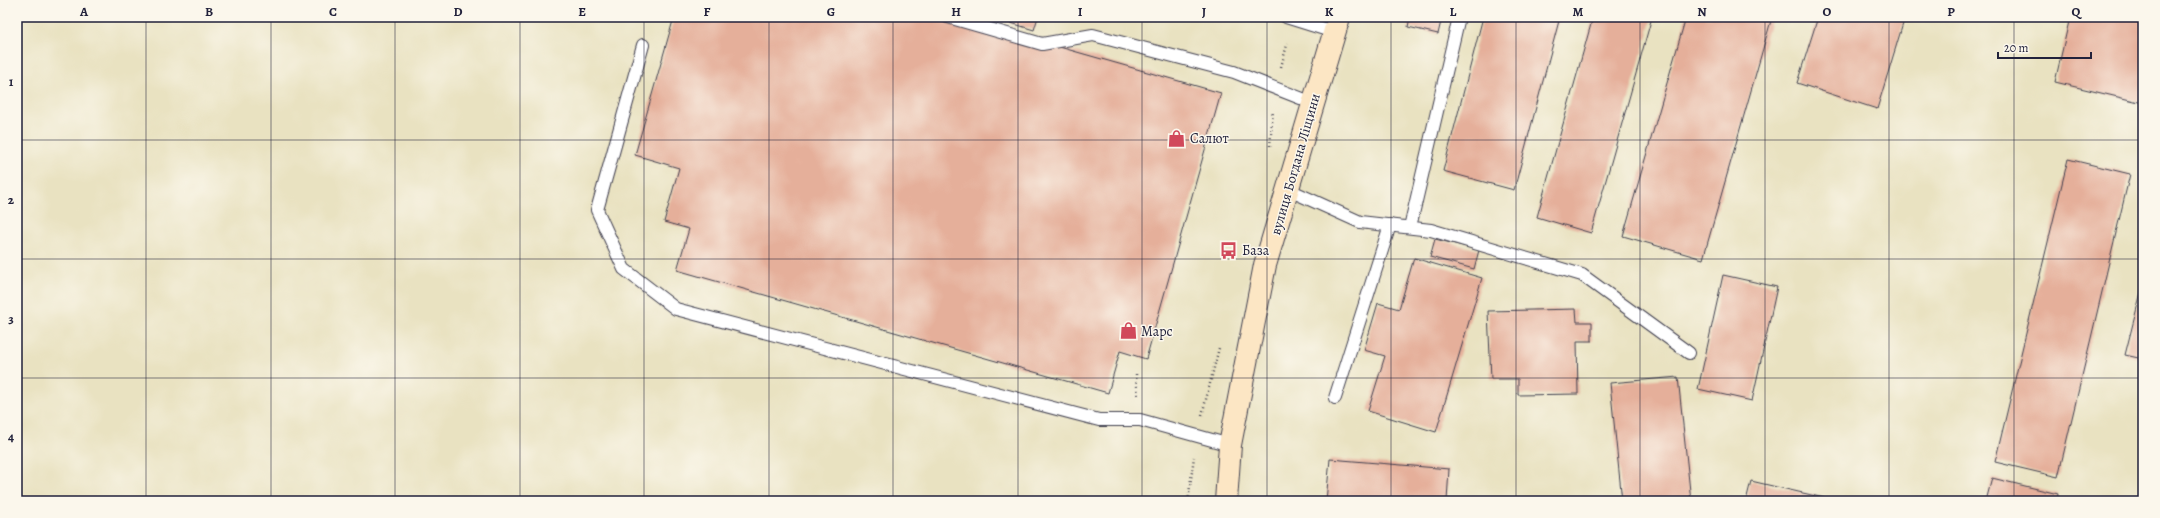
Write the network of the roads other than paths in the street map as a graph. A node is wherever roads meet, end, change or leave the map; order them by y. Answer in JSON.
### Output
{"nodes":[{"id":1,"x":948,"y":17,"type":"edge"},
{"id":2,"x":1459,"y":17,"type":"edge"},
{"id":3,"x":1290,"y":18,"type":"edge"},
{"id":4,"x":1336,"y":24,"type":"edge"},
{"id":5,"x":643,"y":45,"type":"dead end"},
{"id":6,"x":1313,"y":103,"type":"junction"},
{"id":7,"x":1287,"y":189,"type":"junction"},
{"id":8,"x":1390,"y":225,"type":"junction"},
{"id":9,"x":1410,"y":227,"type":"junction"},
{"id":10,"x":1689,"y":354,"type":"dead end"},
{"id":11,"x":1334,"y":398,"type":"dead end"},
{"id":12,"x":1230,"y":445,"type":"junction"},
{"id":13,"x":1226,"y":501,"type":"edge"}],
"edges":[{"from":1,"to":6,"type":"lane"},
{"from":2,"to":9,"type":"lane"},
{"from":3,"to":4,"type":"lane"},
{"from":4,"to":6,"type":"main road","name":"вулиця Богдана Ліщини"},
{"from":5,"to":12,"type":"lane"},
{"from":6,"to":7,"type":"main road","name":"вулиця Богдана Ліщини"},
{"from":7,"to":8,"type":"lane"},
{"from":7,"to":12,"type":"main road","name":"вулиця Богдана Ліщини"},
{"from":8,"to":9,"type":"lane"},
{"from":8,"to":11,"type":"lane"},
{"from":9,"to":10,"type":"lane"},
{"from":12,"to":13,"type":"main road","name":"вулиця Богдана Ліщини"}]}
